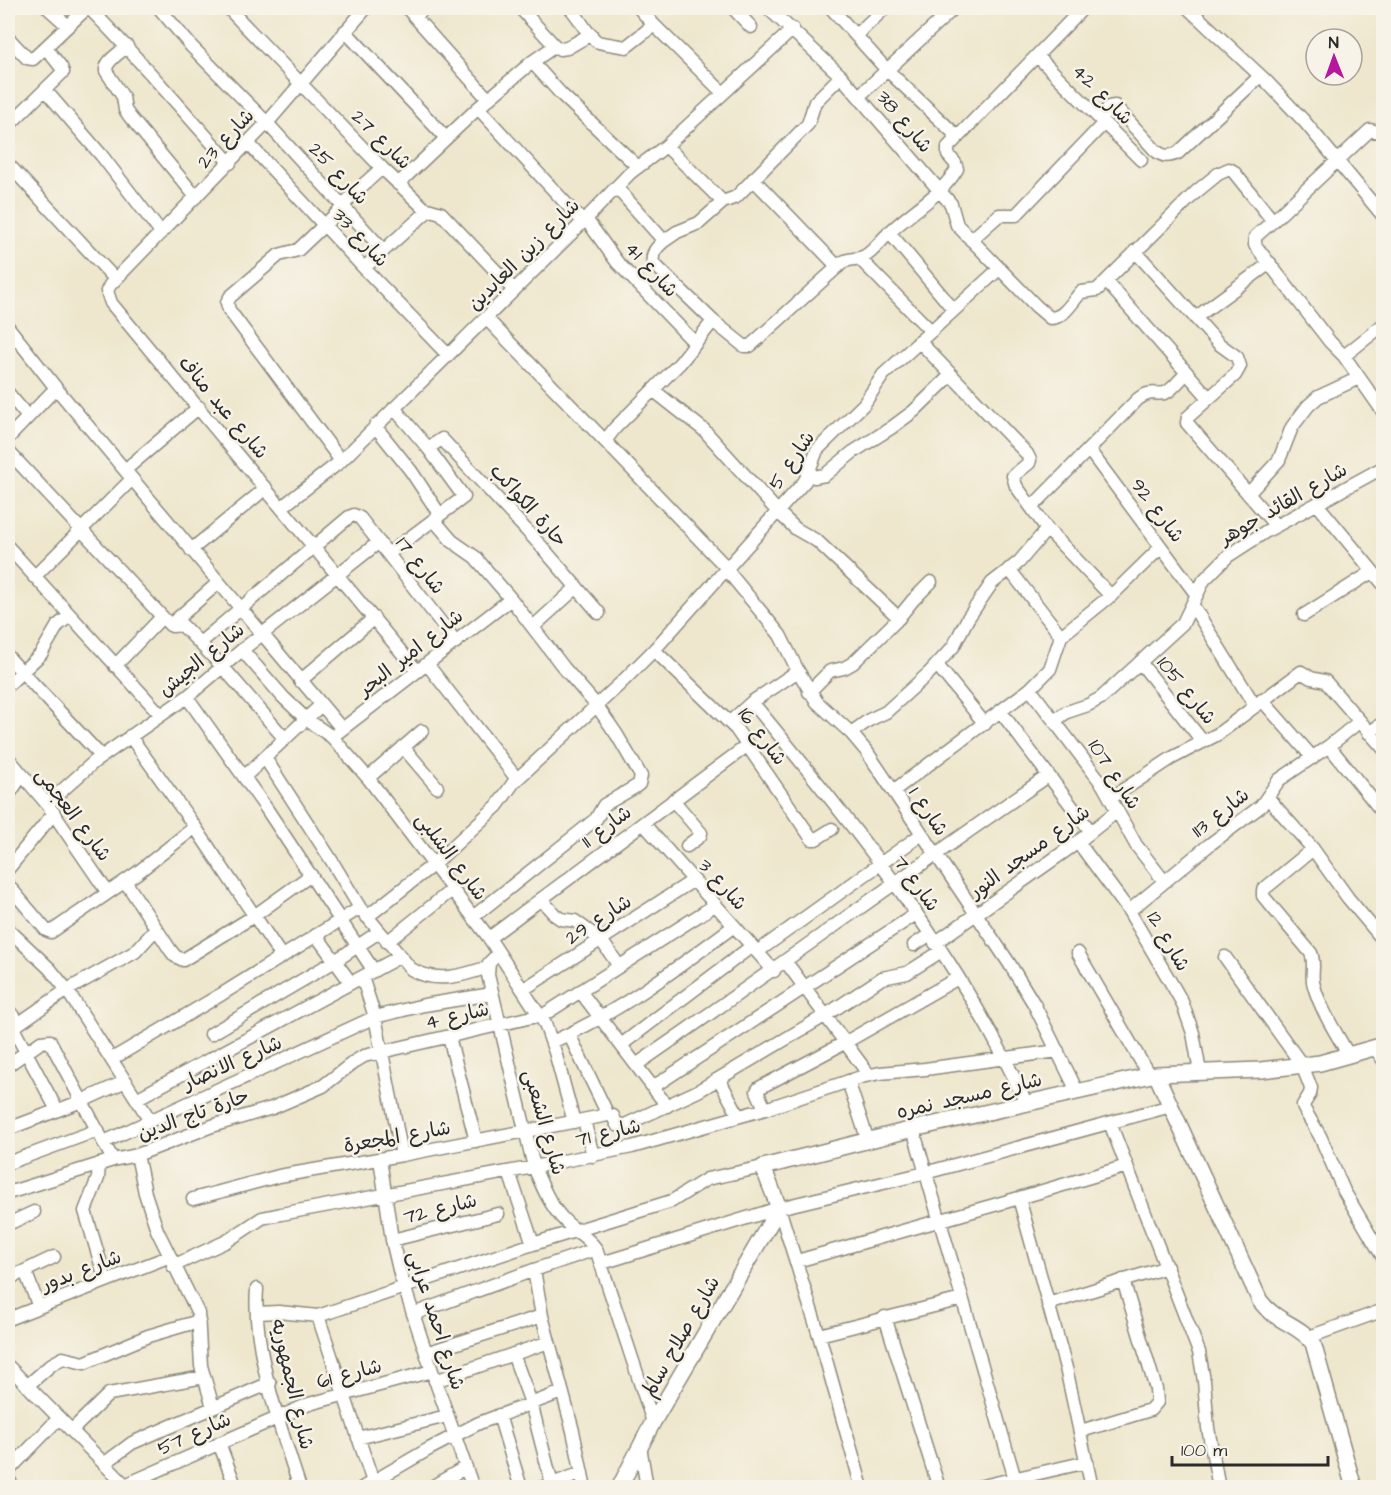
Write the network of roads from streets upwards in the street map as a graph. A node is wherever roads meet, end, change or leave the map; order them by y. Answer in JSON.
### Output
{"nodes":[{"id":1,"x":48,"y":8,"type":"edge"},
{"id":2,"x":88,"y":8,"type":"edge"},
{"id":3,"x":159,"y":8,"type":"edge"},
{"id":4,"x":366,"y":8,"type":"edge"},
{"id":5,"x":424,"y":8,"type":"edge"},
{"id":6,"x":520,"y":8,"type":"edge"},
{"id":7,"x":570,"y":8,"type":"edge"},
{"id":8,"x":639,"y":8,"type":"edge"},
{"id":9,"x":733,"y":8,"type":"edge"},
{"id":10,"x":768,"y":8,"type":"edge"},
{"id":11,"x":831,"y":8,"type":"edge"},
{"id":12,"x":885,"y":8,"type":"edge"},
{"id":13,"x":954,"y":8,"type":"edge"},
{"id":14,"x":1083,"y":8,"type":"edge"},
{"id":15,"x":1188,"y":8,"type":"edge"},
{"id":16,"x":235,"y":10,"type":"edge"},
{"id":17,"x":411,"y":12,"type":"edge"},
{"id":18,"x":654,"y":25,"type":"junction"},
{"id":19,"x":68,"y":26,"type":"junction"},
{"id":20,"x":751,"y":27,"type":"dead end"},
{"id":21,"x":793,"y":29,"type":"junction"},
{"id":22,"x":345,"y":31,"type":"junction"},
{"id":23,"x":591,"y":34,"type":"junction"},
{"id":24,"x":856,"y":35,"type":"junction"},
{"id":25,"x":8,"y":38,"type":"edge"},
{"id":26,"x":128,"y":46,"type":"junction"},
{"id":27,"x":555,"y":46,"type":"junction"},
{"id":28,"x":46,"y":48,"type":"junction"},
{"id":29,"x":1037,"y":56,"type":"junction"},
{"id":30,"x":532,"y":62,"type":"junction"},
{"id":31,"x":886,"y":69,"type":"junction"},
{"id":32,"x":1260,"y":75,"type":"junction"},
{"id":33,"x":841,"y":76,"type":"junction"},
{"id":34,"x":301,"y":84,"type":"junction"},
{"id":35,"x":45,"y":90,"type":"junction"},
{"id":36,"x":723,"y":93,"type":"junction"},
{"id":37,"x":859,"y":96,"type":"junction"},
{"id":38,"x":488,"y":99,"type":"junction"},
{"id":39,"x":478,"y":108,"type":"junction"},
{"id":40,"x":1102,"y":121,"type":"junction"},
{"id":41,"x":267,"y":123,"type":"junction"},
{"id":42,"x":8,"y":126,"type":"edge"},
{"id":43,"x":1383,"y":133,"type":"edge"},
{"id":44,"x":958,"y":137,"type":"junction"},
{"id":45,"x":446,"y":138,"type":"junction"},
{"id":46,"x":248,"y":143,"type":"junction"},
{"id":47,"x":666,"y":146,"type":"junction"},
{"id":48,"x":1142,"y":160,"type":"dead end"},
{"id":49,"x":1339,"y":160,"type":"junction"},
{"id":50,"x":230,"y":163,"type":"junction"},
{"id":51,"x":8,"y":164,"type":"edge"},
{"id":52,"x":638,"y":167,"type":"junction"},
{"id":53,"x":382,"y":168,"type":"junction"},
{"id":54,"x":753,"y":179,"type":"junction"},
{"id":55,"x":399,"y":184,"type":"junction"},
{"id":56,"x":616,"y":187,"type":"junction"},
{"id":57,"x":938,"y":190,"type":"junction"},
{"id":58,"x":196,"y":197,"type":"junction"},
{"id":59,"x":723,"y":202,"type":"junction"},
{"id":60,"x":343,"y":206,"type":"junction"},
{"id":61,"x":429,"y":210,"type":"junction"},
{"id":62,"x":1383,"y":217,"type":"edge"},
{"id":63,"x":584,"y":221,"type":"junction"},
{"id":64,"x":1273,"y":221,"type":"junction"},
{"id":65,"x":324,"y":226,"type":"junction"},
{"id":66,"x":889,"y":232,"type":"junction"},
{"id":67,"x":161,"y":233,"type":"junction"},
{"id":68,"x":971,"y":240,"type":"junction"},
{"id":69,"x":664,"y":241,"type":"junction"},
{"id":70,"x":383,"y":250,"type":"junction"},
{"id":71,"x":1135,"y":251,"type":"junction"},
{"id":72,"x":859,"y":258,"type":"junction"},
{"id":73,"x":1270,"y":263,"type":"junction"},
{"id":74,"x":838,"y":267,"type":"junction"},
{"id":75,"x":363,"y":268,"type":"junction"},
{"id":76,"x":999,"y":268,"type":"junction"},
{"id":77,"x":115,"y":279,"type":"junction"},
{"id":78,"x":1106,"y":281,"type":"junction"},
{"id":79,"x":514,"y":290,"type":"junction"},
{"id":80,"x":107,"y":291,"type":"joint"},
{"id":81,"x":953,"y":309,"type":"junction"},
{"id":82,"x":486,"y":318,"type":"junction"},
{"id":83,"x":1195,"y":318,"type":"junction"},
{"id":84,"x":713,"y":321,"type":"junction"},
{"id":85,"x":1383,"y":324,"type":"edge"},
{"id":86,"x":8,"y":327,"type":"edge"},
{"id":87,"x":930,"y":330,"type":"junction"},
{"id":88,"x":919,"y":341,"type":"junction"},
{"id":89,"x":694,"y":342,"type":"junction"},
{"id":90,"x":448,"y":355,"type":"junction"},
{"id":91,"x":1344,"y":356,"type":"junction"},
{"id":92,"x":1186,"y":374,"type":"junction"},
{"id":93,"x":951,"y":375,"type":"junction"},
{"id":94,"x":1359,"y":378,"type":"junction"},
{"id":95,"x":56,"y":388,"type":"junction"},
{"id":96,"x":653,"y":390,"type":"junction"},
{"id":97,"x":8,"y":393,"type":"edge"},
{"id":98,"x":1209,"y":398,"type":"junction"},
{"id":99,"x":199,"y":407,"type":"junction"},
{"id":100,"x":394,"y":408,"type":"junction"},
{"id":101,"x":1383,"y":413,"type":"edge"},
{"id":102,"x":28,"y":417,"type":"junction"},
{"id":103,"x":375,"y":426,"type":"junction"},
{"id":104,"x":9,"y":432,"type":"edge"},
{"id":105,"x":605,"y":441,"type":"junction"},
{"id":106,"x":428,"y":448,"type":"junction"},
{"id":107,"x":8,"y":450,"type":"edge"},
{"id":108,"x":1089,"y":450,"type":"junction"},
{"id":109,"x":341,"y":460,"type":"junction"},
{"id":110,"x":1383,"y":467,"type":"edge"},
{"id":111,"x":129,"y":474,"type":"junction"},
{"id":112,"x":808,"y":474,"type":"junction"},
{"id":113,"x":266,"y":488,"type":"junction"},
{"id":114,"x":1248,"y":494,"type":"junction"},
{"id":115,"x":1317,"y":504,"type":"junction"},
{"id":116,"x":282,"y":507,"type":"junction"},
{"id":117,"x":1032,"y":507,"type":"junction"},
{"id":118,"x":778,"y":512,"type":"junction"},
{"id":119,"x":437,"y":518,"type":"junction"},
{"id":120,"x":1276,"y":526,"type":"junction"},
{"id":121,"x":1047,"y":529,"type":"junction"},
{"id":122,"x":81,"y":530,"type":"junction"},
{"id":123,"x":379,"y":542,"type":"junction"},
{"id":124,"x":315,"y":546,"type":"junction"},
{"id":125,"x":8,"y":547,"type":"edge"},
{"id":126,"x":1161,"y":547,"type":"junction"},
{"id":127,"x":191,"y":550,"type":"junction"},
{"id":128,"x":388,"y":554,"type":"junction"},
{"id":129,"x":727,"y":569,"type":"junction"},
{"id":130,"x":1009,"y":569,"type":"junction"},
{"id":131,"x":338,"y":574,"type":"junction"},
{"id":132,"x":34,"y":577,"type":"junction"},
{"id":133,"x":1379,"y":577,"type":"edge"},
{"id":134,"x":931,"y":582,"type":"dead end"},
{"id":135,"x":218,"y":583,"type":"junction"},
{"id":136,"x":577,"y":587,"type":"junction"},
{"id":137,"x":1111,"y":596,"type":"junction"},
{"id":138,"x":511,"y":599,"type":"junction"},
{"id":139,"x":1195,"y":600,"type":"junction"},
{"id":140,"x":241,"y":608,"type":"junction"},
{"id":141,"x":599,"y":613,"type":"dead end"},
{"id":142,"x":1304,"y":615,"type":"dead end"},
{"id":143,"x":70,"y":616,"type":"junction"},
{"id":144,"x":374,"y":618,"type":"junction"},
{"id":145,"x":899,"y":618,"type":"junction"},
{"id":146,"x":166,"y":621,"type":"junction"},
{"id":147,"x":533,"y":627,"type":"junction"},
{"id":148,"x":263,"y":634,"type":"junction"},
{"id":149,"x":1061,"y":636,"type":"junction"},
{"id":150,"x":456,"y":642,"type":"junction"},
{"id":151,"x":200,"y":643,"type":"junction"},
{"id":152,"x":242,"y":650,"type":"junction"},
{"id":153,"x":654,"y":650,"type":"junction"},
{"id":154,"x":8,"y":657,"type":"edge"},
{"id":155,"x":1140,"y":663,"type":"junction"},
{"id":156,"x":937,"y":665,"type":"junction"},
{"id":157,"x":115,"y":666,"type":"junction"},
{"id":158,"x":222,"y":666,"type":"junction"},
{"id":159,"x":422,"y":668,"type":"junction"},
{"id":160,"x":798,"y":670,"type":"junction"},
{"id":161,"x":22,"y":672,"type":"junction"},
{"id":162,"x":300,"y":681,"type":"junction"},
{"id":163,"x":8,"y":685,"type":"edge"},
{"id":164,"x":1030,"y":689,"type":"junction"},
{"id":165,"x":809,"y":692,"type":"junction"},
{"id":166,"x":187,"y":697,"type":"junction"},
{"id":167,"x":753,"y":702,"type":"junction"},
{"id":168,"x":1259,"y":703,"type":"junction"},
{"id":169,"x":321,"y":705,"type":"junction"},
{"id":170,"x":597,"y":706,"type":"junction"},
{"id":171,"x":1001,"y":712,"type":"junction"},
{"id":172,"x":161,"y":715,"type":"junction"},
{"id":173,"x":306,"y":719,"type":"junction"},
{"id":174,"x":1360,"y":721,"type":"junction"},
{"id":175,"x":730,"y":722,"type":"junction"},
{"id":176,"x":1054,"y":722,"type":"junction"},
{"id":177,"x":1383,"y":722,"type":"edge"},
{"id":178,"x":985,"y":724,"type":"junction"},
{"id":179,"x":422,"y":731,"type":"dead end"},
{"id":180,"x":337,"y":733,"type":"junction"},
{"id":181,"x":851,"y":733,"type":"junction"},
{"id":182,"x":1370,"y":733,"type":"junction"},
{"id":183,"x":130,"y":736,"type":"junction"},
{"id":184,"x":285,"y":739,"type":"junction"},
{"id":185,"x":1203,"y":742,"type":"junction"},
{"id":186,"x":748,"y":745,"type":"junction"},
{"id":187,"x":1329,"y":746,"type":"junction"},
{"id":188,"x":403,"y":747,"type":"junction"},
{"id":189,"x":1383,"y":749,"type":"edge"},
{"id":190,"x":101,"y":756,"type":"junction"},
{"id":191,"x":8,"y":758,"type":"edge"},
{"id":192,"x":265,"y":758,"type":"junction"},
{"id":193,"x":1312,"y":758,"type":"junction"},
{"id":194,"x":22,"y":775,"type":"junction"},
{"id":195,"x":1048,"y":776,"type":"junction"},
{"id":196,"x":244,"y":777,"type":"junction"},
{"id":197,"x":368,"y":778,"type":"junction"},
{"id":198,"x":517,"y":779,"type":"junction"},
{"id":199,"x":437,"y":787,"type":"dead end"},
{"id":200,"x":893,"y":791,"type":"junction"},
{"id":201,"x":8,"y":796,"type":"edge"},
{"id":202,"x":1111,"y":798,"type":"junction"},
{"id":203,"x":1268,"y":798,"type":"junction"},
{"id":204,"x":673,"y":800,"type":"junction"},
{"id":205,"x":50,"y":809,"type":"junction"},
{"id":206,"x":1117,"y":811,"type":"junction"},
{"id":207,"x":1383,"y":814,"type":"edge"},
{"id":208,"x":643,"y":823,"type":"junction"},
{"id":209,"x":195,"y":827,"type":"junction"},
{"id":210,"x":832,"y":829,"type":"dead end"},
{"id":211,"x":1091,"y":832,"type":"junction"},
{"id":212,"x":922,"y":834,"type":"junction"},
{"id":213,"x":1078,"y":842,"type":"junction"},
{"id":214,"x":687,"y":846,"type":"dead end"},
{"id":215,"x":1312,"y":849,"type":"junction"},
{"id":216,"x":935,"y":854,"type":"junction"},
{"id":217,"x":879,"y":863,"type":"junction"},
{"id":218,"x":434,"y":864,"type":"junction"},
{"id":219,"x":8,"y":869,"type":"edge"},
{"id":220,"x":310,"y":875,"type":"junction"},
{"id":221,"x":694,"y":880,"type":"junction"},
{"id":222,"x":125,"y":881,"type":"junction"},
{"id":223,"x":1164,"y":881,"type":"junction"},
{"id":224,"x":894,"y":883,"type":"junction"},
{"id":225,"x":8,"y":885,"type":"edge"},
{"id":226,"x":453,"y":889,"type":"junction"},
{"id":227,"x":108,"y":893,"type":"junction"},
{"id":228,"x":541,"y":899,"type":"junction"},
{"id":229,"x":715,"y":905,"type":"junction"},
{"id":230,"x":1129,"y":910,"type":"junction"},
{"id":231,"x":364,"y":912,"type":"junction"},
{"id":232,"x":916,"y":914,"type":"junction"},
{"id":233,"x":976,"y":914,"type":"junction"},
{"id":234,"x":254,"y":916,"type":"junction"},
{"id":235,"x":473,"y":917,"type":"junction"},
{"id":236,"x":340,"y":920,"type":"junction"},
{"id":237,"x":734,"y":926,"type":"junction"},
{"id":238,"x":8,"y":928,"type":"edge"},
{"id":239,"x":156,"y":929,"type":"junction"},
{"id":240,"x":316,"y":935,"type":"junction"},
{"id":241,"x":383,"y":937,"type":"junction"},
{"id":242,"x":489,"y":938,"type":"junction"},
{"id":243,"x":601,"y":940,"type":"junction"},
{"id":244,"x":1383,"y":941,"type":"edge"},
{"id":245,"x":935,"y":943,"type":"junction"},
{"id":246,"x":914,"y":945,"type":"dead end"},
{"id":247,"x":357,"y":947,"type":"junction"},
{"id":248,"x":754,"y":949,"type":"junction"},
{"id":249,"x":499,"y":953,"type":"junction"},
{"id":250,"x":1078,"y":953,"type":"dead end"},
{"id":251,"x":282,"y":957,"type":"junction"},
{"id":252,"x":399,"y":957,"type":"junction"},
{"id":253,"x":1225,"y":957,"type":"dead end"},
{"id":254,"x":335,"y":961,"type":"junction"},
{"id":255,"x":786,"y":962,"type":"junction"},
{"id":256,"x":620,"y":966,"type":"junction"},
{"id":257,"x":488,"y":967,"type":"junction"},
{"id":258,"x":774,"y":970,"type":"junction"},
{"id":259,"x":374,"y":971,"type":"junction"},
{"id":260,"x":958,"y":978,"type":"junction"},
{"id":261,"x":356,"y":980,"type":"junction"},
{"id":262,"x":806,"y":988,"type":"junction"},
{"id":263,"x":524,"y":989,"type":"junction"},
{"id":264,"x":67,"y":990,"type":"junction"},
{"id":265,"x":580,"y":991,"type":"junction"},
{"id":266,"x":492,"y":994,"type":"junction"},
{"id":267,"x":8,"y":1010,"type":"edge"},
{"id":268,"x":826,"y":1014,"type":"junction"},
{"id":269,"x":540,"y":1016,"type":"junction"},
{"id":270,"x":375,"y":1017,"type":"junction"},
{"id":271,"x":600,"y":1018,"type":"junction"},
{"id":272,"x":499,"y":1025,"type":"junction"},
{"id":273,"x":13,"y":1027,"type":"edge"},
{"id":274,"x":211,"y":1034,"type":"dead end"},
{"id":275,"x":569,"y":1034,"type":"junction"},
{"id":276,"x":449,"y":1037,"type":"junction"},
{"id":277,"x":552,"y":1042,"type":"junction"},
{"id":278,"x":846,"y":1042,"type":"junction"},
{"id":279,"x":621,"y":1045,"type":"junction"},
{"id":280,"x":26,"y":1051,"type":"junction"},
{"id":281,"x":382,"y":1051,"type":"junction"},
{"id":282,"x":1058,"y":1051,"type":"junction"},
{"id":283,"x":1381,"y":1051,"type":"edge"},
{"id":284,"x":1349,"y":1056,"type":"junction"},
{"id":285,"x":1005,"y":1057,"type":"junction"},
{"id":286,"x":112,"y":1059,"type":"junction"},
{"id":287,"x":8,"y":1065,"type":"edge"},
{"id":288,"x":636,"y":1065,"type":"junction"},
{"id":289,"x":1302,"y":1065,"type":"junction"},
{"id":290,"x":1200,"y":1072,"type":"junction"},
{"id":291,"x":868,"y":1075,"type":"junction"},
{"id":292,"x":1153,"y":1075,"type":"junction"},
{"id":293,"x":719,"y":1079,"type":"junction"},
{"id":294,"x":126,"y":1081,"type":"junction"},
{"id":295,"x":848,"y":1081,"type":"junction"},
{"id":296,"x":653,"y":1087,"type":"junction"},
{"id":297,"x":1077,"y":1091,"type":"junction"},
{"id":298,"x":138,"y":1098,"type":"junction"},
{"id":299,"x":82,"y":1101,"type":"junction"},
{"id":300,"x":1026,"y":1103,"type":"junction"},
{"id":301,"x":667,"y":1106,"type":"junction"},
{"id":302,"x":1171,"y":1106,"type":"junction"},
{"id":303,"x":765,"y":1109,"type":"junction"},
{"id":304,"x":57,"y":1110,"type":"junction"},
{"id":305,"x":608,"y":1115,"type":"junction"},
{"id":306,"x":740,"y":1116,"type":"junction"},
{"id":307,"x":150,"y":1120,"type":"junction"},
{"id":308,"x":579,"y":1121,"type":"junction"},
{"id":309,"x":1110,"y":1123,"type":"junction"},
{"id":310,"x":8,"y":1129,"type":"edge"},
{"id":311,"x":913,"y":1130,"type":"junction"},
{"id":312,"x":525,"y":1132,"type":"junction"},
{"id":313,"x":101,"y":1136,"type":"junction"},
{"id":314,"x":868,"y":1141,"type":"junction"},
{"id":315,"x":476,"y":1142,"type":"junction"},
{"id":316,"x":137,"y":1155,"type":"junction"},
{"id":317,"x":402,"y":1155,"type":"junction"},
{"id":318,"x":593,"y":1156,"type":"junction"},
{"id":319,"x":380,"y":1159,"type":"junction"},
{"id":320,"x":113,"y":1160,"type":"junction"},
{"id":321,"x":8,"y":1163,"type":"edge"},
{"id":322,"x":99,"y":1164,"type":"junction"},
{"id":323,"x":1128,"y":1166,"type":"junction"},
{"id":324,"x":534,"y":1167,"type":"junction"},
{"id":325,"x":764,"y":1167,"type":"junction"},
{"id":326,"x":509,"y":1172,"type":"junction"},
{"id":327,"x":925,"y":1173,"type":"junction"},
{"id":328,"x":8,"y":1193,"type":"edge"},
{"id":329,"x":386,"y":1194,"type":"junction"},
{"id":330,"x":1019,"y":1198,"type":"junction"},
{"id":331,"x":193,"y":1199,"type":"dead end"},
{"id":332,"x":779,"y":1208,"type":"junction"},
{"id":333,"x":34,"y":1212,"type":"dead end"},
{"id":334,"x":498,"y":1214,"type":"dead end"},
{"id":335,"x":939,"y":1221,"type":"junction"},
{"id":336,"x":8,"y":1224,"type":"edge"},
{"id":337,"x":576,"y":1231,"type":"junction"},
{"id":338,"x":392,"y":1240,"type":"junction"},
{"id":339,"x":533,"y":1244,"type":"junction"},
{"id":340,"x":1380,"y":1244,"type":"edge"},
{"id":341,"x":596,"y":1250,"type":"junction"},
{"id":342,"x":54,"y":1257,"type":"dead end"},
{"id":343,"x":1383,"y":1259,"type":"edge"},
{"id":344,"x":171,"y":1261,"type":"junction"},
{"id":345,"x":797,"y":1261,"type":"junction"},
{"id":346,"x":602,"y":1263,"type":"junction"},
{"id":347,"x":1167,"y":1267,"type":"junction"},
{"id":348,"x":534,"y":1269,"type":"junction"},
{"id":349,"x":25,"y":1271,"type":"junction"},
{"id":350,"x":8,"y":1278,"type":"edge"},
{"id":351,"x":1123,"y":1280,"type":"junction"},
{"id":352,"x":106,"y":1281,"type":"junction"},
{"id":353,"x":404,"y":1287,"type":"junction"},
{"id":354,"x":257,"y":1289,"type":"dead end"},
{"id":355,"x":962,"y":1299,"type":"junction"},
{"id":356,"x":1048,"y":1304,"type":"junction"},
{"id":357,"x":39,"y":1307,"type":"junction"},
{"id":358,"x":1383,"y":1310,"type":"edge"},
{"id":359,"x":256,"y":1313,"type":"junction"},
{"id":360,"x":413,"y":1314,"type":"junction"},
{"id":361,"x":318,"y":1316,"type":"junction"},
{"id":362,"x":542,"y":1316,"type":"junction"},
{"id":363,"x":885,"y":1317,"type":"junction"},
{"id":364,"x":8,"y":1319,"type":"edge"},
{"id":365,"x":199,"y":1321,"type":"junction"},
{"id":366,"x":819,"y":1335,"type":"junction"},
{"id":367,"x":1309,"y":1337,"type":"junction"},
{"id":368,"x":549,"y":1342,"type":"junction"},
{"id":369,"x":426,"y":1353,"type":"junction"},
{"id":370,"x":513,"y":1354,"type":"junction"},
{"id":371,"x":8,"y":1366,"type":"edge"},
{"id":372,"x":433,"y":1376,"type":"junction"},
{"id":373,"x":204,"y":1377,"type":"junction"},
{"id":374,"x":270,"y":1383,"type":"junction"},
{"id":375,"x":27,"y":1386,"type":"junction"},
{"id":376,"x":562,"y":1392,"type":"junction"},
{"id":377,"x":343,"y":1394,"type":"junction"},
{"id":378,"x":531,"y":1403,"type":"junction"},
{"id":379,"x":213,"y":1407,"type":"junction"},
{"id":380,"x":499,"y":1415,"type":"junction"},
{"id":381,"x":447,"y":1416,"type":"junction"},
{"id":382,"x":278,"y":1417,"type":"junction"},
{"id":383,"x":59,"y":1418,"type":"junction"},
{"id":384,"x":654,"y":1422,"type":"junction"},
{"id":385,"x":72,"y":1430,"type":"junction"},
{"id":386,"x":1081,"y":1431,"type":"junction"},
{"id":387,"x":454,"y":1435,"type":"junction"},
{"id":388,"x":358,"y":1438,"type":"junction"},
{"id":389,"x":219,"y":1443,"type":"junction"},
{"id":390,"x":640,"y":1446,"type":"junction"},
{"id":391,"x":1087,"y":1462,"type":"junction"},
{"id":392,"x":105,"y":1463,"type":"junction"},
{"id":393,"x":466,"y":1467,"type":"junction"},
{"id":394,"x":8,"y":1471,"type":"edge"},
{"id":395,"x":582,"y":1473,"type":"junction"},
{"id":396,"x":8,"y":1479,"type":"edge"},
{"id":397,"x":1015,"y":1479,"type":"junction"},
{"id":398,"x":370,"y":1485,"type":"edge"},
{"id":399,"x":127,"y":1486,"type":"edge"},
{"id":400,"x":548,"y":1486,"type":"edge"},
{"id":401,"x":14,"y":1488,"type":"edge"},
{"id":402,"x":236,"y":1488,"type":"edge"},
{"id":403,"x":300,"y":1488,"type":"edge"},
{"id":404,"x":430,"y":1488,"type":"edge"},
{"id":405,"x":473,"y":1488,"type":"edge"},
{"id":406,"x":521,"y":1488,"type":"edge"},
{"id":407,"x":585,"y":1488,"type":"edge"},
{"id":408,"x":619,"y":1488,"type":"edge"},
{"id":409,"x":647,"y":1488,"type":"edge"},
{"id":410,"x":862,"y":1488,"type":"edge"},
{"id":411,"x":939,"y":1488,"type":"edge"},
{"id":412,"x":974,"y":1488,"type":"edge"},
{"id":413,"x":1092,"y":1488,"type":"edge"},
{"id":414,"x":1218,"y":1488,"type":"edge"},
{"id":415,"x":1354,"y":1488,"type":"edge"}],
"edges":[{"from":1,"to":19,"type":"street"},
{"from":2,"to":19,"type":"street"},
{"from":2,"to":26,"type":"street"},
{"from":3,"to":41,"type":"street","name":"شارع 25"},
{"from":4,"to":22,"type":"street","name":"شارع 23"},
{"from":5,"to":17,"type":"street"},
{"from":6,"to":27,"type":"street"},
{"from":7,"to":23,"type":"street"},
{"from":8,"to":18,"type":"street"},
{"from":9,"to":20,"type":"street"},
{"from":10,"to":21,"type":"street","name":"شارع 38"},
{"from":11,"to":24,"type":"street"},
{"from":12,"to":24,"type":"street"},
{"from":13,"to":31,"type":"street"},
{"from":14,"to":29,"type":"street"},
{"from":15,"to":32,"type":"street"},
{"from":16,"to":34,"type":"street","name":"شارع 27"},
{"from":17,"to":38,"type":"street"},
{"from":18,"to":23,"type":"street"},
{"from":18,"to":36,"type":"street"},
{"from":19,"to":28,"type":"street"},
{"from":21,"to":33,"type":"street","name":"شارع 38"},
{"from":21,"to":36,"type":"street","name":"شارع زين العابدين"},
{"from":22,"to":34,"type":"street","name":"شارع 23"},
{"from":22,"to":45,"type":"street"},
{"from":23,"to":27,"type":"street"},
{"from":24,"to":31,"type":"street"},
{"from":25,"to":28,"type":"street"},
{"from":26,"to":50,"type":"street"},
{"from":26,"to":58,"type":"street"},
{"from":27,"to":30,"type":"street"},
{"from":28,"to":35,"type":"street"},
{"from":29,"to":40,"type":"street","name":"شارع 42"},
{"from":29,"to":44,"type":"street"},
{"from":30,"to":38,"type":"street"},
{"from":30,"to":52,"type":"street"},
{"from":31,"to":37,"type":"street"},
{"from":31,"to":44,"type":"street"},
{"from":32,"to":40,"type":"street"},
{"from":32,"to":49,"type":"street"},
{"from":33,"to":37,"type":"street","name":"شارع 38"},
{"from":33,"to":54,"type":"street"},
{"from":34,"to":41,"type":"street","name":"شارع 23"},
{"from":34,"to":53,"type":"street","name":"شارع 27"},
{"from":35,"to":42,"type":"street"},
{"from":35,"to":67,"type":"street"},
{"from":36,"to":47,"type":"street","name":"شارع زين العابدين"},
{"from":37,"to":57,"type":"street","name":"شارع 38"},
{"from":38,"to":39,"type":"street"},
{"from":39,"to":45,"type":"street"},
{"from":39,"to":63,"type":"street","name":"شارع 41"},
{"from":40,"to":48,"type":"street","name":"شارع 42"},
{"from":40,"to":68,"type":"street"},
{"from":41,"to":46,"type":"street","name":"شارع 23"},
{"from":41,"to":60,"type":"street","name":"شارع 25"},
{"from":43,"to":49,"type":"street"},
{"from":44,"to":57,"type":"street"},
{"from":45,"to":55,"type":"street"},
{"from":46,"to":50,"type":"street","name":"شارع 23"},
{"from":46,"to":65,"type":"street","name":"شارع 33"},
{"from":47,"to":52,"type":"street","name":"شارع زين العابدين"},
{"from":47,"to":59,"type":"street"},
{"from":49,"to":62,"type":"street"},
{"from":49,"to":64,"type":"street"},
{"from":50,"to":58,"type":"street","name":"شارع 23"},
{"from":51,"to":77,"type":"street"},
{"from":52,"to":56,"type":"street","name":"شارع زين العابدين"},
{"from":53,"to":55,"type":"street","name":"شارع 27"},
{"from":53,"to":60,"type":"street"},
{"from":54,"to":59,"type":"street"},
{"from":54,"to":74,"type":"street"},
{"from":55,"to":61,"type":"street","name":"شارع 27"},
{"from":56,"to":63,"type":"street","name":"شارع زين العابدين"},
{"from":56,"to":69,"type":"street"},
{"from":57,"to":66,"type":"street"},
{"from":57,"to":68,"type":"street","name":"شارع 38"},
{"from":58,"to":67,"type":"street","name":"شارع 23"},
{"from":59,"to":69,"type":"street"},
{"from":60,"to":65,"type":"street"},
{"from":60,"to":70,"type":"street","name":"شارع 25"},
{"from":61,"to":70,"type":"street"},
{"from":61,"to":79,"type":"street","name":"شارع 27"},
{"from":63,"to":79,"type":"street","name":"شارع زين العابدين"},
{"from":63,"to":89,"type":"street","name":"شارع 41"},
{"from":64,"to":71,"type":"street"},
{"from":64,"to":73,"type":"street"},
{"from":65,"to":75,"type":"street","name":"شارع 33"},
{"from":65,"to":109,"type":"street"},
{"from":66,"to":72,"type":"street"},
{"from":66,"to":81,"type":"street"},
{"from":67,"to":77,"type":"street","name":"شارع 23"},
{"from":68,"to":76,"type":"street","name":"شارع 38"},
{"from":69,"to":84,"type":"street"},
{"from":70,"to":75,"type":"street"},
{"from":71,"to":78,"type":"street"},
{"from":71,"to":83,"type":"street"},
{"from":72,"to":74,"type":"street"},
{"from":72,"to":87,"type":"street"},
{"from":73,"to":83,"type":"street"},
{"from":73,"to":91,"type":"street"},
{"from":74,"to":84,"type":"street"},
{"from":75,"to":90,"type":"street","name":"شارع 33"},
{"from":76,"to":78,"type":"street","name":"شارع 38"},
{"from":76,"to":81,"type":"street","name":"شارع 5"},
{"from":77,"to":80,"type":"street","name":"شارع 23"},
{"from":78,"to":92,"type":"street"},
{"from":79,"to":82,"type":"street","name":"شارع زين العابدين"},
{"from":80,"to":99,"type":"street","name":"شارع عبد مناف"},
{"from":81,"to":87,"type":"street","name":"شارع 5"},
{"from":82,"to":90,"type":"street","name":"شارع زين العابدين"},
{"from":82,"to":105,"type":"street","name":"شارع 1"},
{"from":83,"to":98,"type":"street"},
{"from":84,"to":89,"type":"street"},
{"from":85,"to":91,"type":"street"},
{"from":86,"to":95,"type":"street"},
{"from":87,"to":88,"type":"street","name":"شارع 5"},
{"from":88,"to":93,"type":"street"},
{"from":88,"to":112,"type":"street","name":"شارع 5"},
{"from":89,"to":96,"type":"street"},
{"from":90,"to":100,"type":"street","name":"شارع زين العابدين"},
{"from":91,"to":94,"type":"street"},
{"from":92,"to":98,"type":"street"},
{"from":92,"to":108,"type":"street"},
{"from":93,"to":112,"type":"street"},
{"from":93,"to":117,"type":"street"},
{"from":94,"to":101,"type":"street"},
{"from":94,"to":114,"type":"street"},
{"from":95,"to":102,"type":"street"},
{"from":95,"to":111,"type":"street"},
{"from":96,"to":105,"type":"street"},
{"from":96,"to":118,"type":"street"},
{"from":97,"to":102,"type":"street"},
{"from":98,"to":114,"type":"street"},
{"from":99,"to":111,"type":"street"},
{"from":99,"to":113,"type":"street","name":"شارع عبد مناف"},
{"from":100,"to":103,"type":"street","name":"شارع زين العابدين"},
{"from":100,"to":106,"type":"street"},
{"from":102,"to":104,"type":"street"},
{"from":103,"to":109,"type":"street","name":"شارع زين العابدين"},
{"from":103,"to":119,"type":"street"},
{"from":105,"to":129,"type":"street","name":"شارع 1"},
{"from":106,"to":119,"type":"street"},
{"from":106,"to":136,"type":"street","name":"حارة الكواكب"},
{"from":107,"to":122,"type":"street"},
{"from":108,"to":117,"type":"street"},
{"from":108,"to":126,"type":"street","name":"شارع 92"},
{"from":109,"to":116,"type":"street","name":"شارع زين العابدين"},
{"from":110,"to":115,"type":"street","name":"شارع القائد جوهر"},
{"from":111,"to":122,"type":"street"},
{"from":111,"to":127,"type":"street"},
{"from":112,"to":118,"type":"street","name":"شارع 5"},
{"from":113,"to":116,"type":"street","name":"شارع عبد مناف"},
{"from":113,"to":127,"type":"street"},
{"from":114,"to":120,"type":"street"},
{"from":115,"to":120,"type":"street","name":"شارع القائد جوهر"},
{"from":115,"to":133,"type":"street"},
{"from":116,"to":124,"type":"street","name":"شارع عبد مناف"},
{"from":117,"to":121,"type":"street"},
{"from":118,"to":129,"type":"street","name":"شارع 5"},
{"from":118,"to":145,"type":"street"},
{"from":119,"to":128,"type":"street"},
{"from":119,"to":138,"type":"street"},
{"from":120,"to":139,"type":"street","name":"شارع القائد جوهر"},
{"from":121,"to":130,"type":"street"},
{"from":121,"to":137,"type":"street"},
{"from":122,"to":132,"type":"street"},
{"from":122,"to":146,"type":"street"},
{"from":123,"to":124,"type":"street","name":"شارع 17"},
{"from":123,"to":128,"type":"street","name":"شارع 17"},
{"from":123,"to":131,"type":"street","name":"شارع الجيش"},
{"from":124,"to":131,"type":"street","name":"شارع عبد مناف"},
{"from":124,"to":140,"type":"street"},
{"from":125,"to":132,"type":"street"},
{"from":126,"to":137,"type":"street"},
{"from":126,"to":139,"type":"street","name":"شارع 92"},
{"from":127,"to":135,"type":"street"},
{"from":128,"to":150,"type":"street","name":"شارع 17"},
{"from":129,"to":153,"type":"street","name":"شارع 5"},
{"from":129,"to":160,"type":"street","name":"شارع 1"},
{"from":130,"to":149,"type":"street"},
{"from":130,"to":156,"type":"street"},
{"from":131,"to":144,"type":"street","name":"شارع عبد مناف"},
{"from":131,"to":148,"type":"street","name":"شارع الجيش"},
{"from":132,"to":143,"type":"street"},
{"from":133,"to":142,"type":"street"},
{"from":134,"to":145,"type":"street"},
{"from":135,"to":140,"type":"street"},
{"from":135,"to":146,"type":"street"},
{"from":136,"to":141,"type":"street","name":"حارة الكواكب"},
{"from":136,"to":147,"type":"street"},
{"from":137,"to":149,"type":"street"},
{"from":138,"to":147,"type":"street"},
{"from":138,"to":150,"type":"street","name":"شارع امير البحر"},
{"from":139,"to":155,"type":"street","name":"شارع القائد جوهر"},
{"from":139,"to":168,"type":"street","name":"شارع 92"},
{"from":140,"to":148,"type":"street"},
{"from":140,"to":151,"type":"street"},
{"from":143,"to":157,"type":"street"},
{"from":143,"to":161,"type":"street"},
{"from":144,"to":159,"type":"street","name":"شارع عبد مناف"},
{"from":144,"to":162,"type":"street"},
{"from":145,"to":165,"type":"street"},
{"from":146,"to":151,"type":"street"},
{"from":146,"to":157,"type":"street"},
{"from":147,"to":170,"type":"street"},
{"from":148,"to":152,"type":"street","name":"شارع الجيش"},
{"from":148,"to":162,"type":"street"},
{"from":149,"to":164,"type":"street"},
{"from":150,"to":159,"type":"street","name":"شارع امير البحر"},
{"from":151,"to":158,"type":"street"},
{"from":152,"to":158,"type":"street","name":"شارع الجيش"},
{"from":152,"to":173,"type":"street","name":"شارع الشلبى"},
{"from":153,"to":170,"type":"street","name":"شارع 5"},
{"from":153,"to":175,"type":"street","name":"شارع 16"},
{"from":154,"to":161,"type":"street"},
{"from":155,"to":176,"type":"street","name":"شارع القائد جوهر"},
{"from":155,"to":185,"type":"street","name":"شارع 105"},
{"from":156,"to":178,"type":"street"},
{"from":156,"to":181,"type":"street"},
{"from":157,"to":172,"type":"street"},
{"from":158,"to":166,"type":"street","name":"شارع الجيش"},
{"from":158,"to":184,"type":"street"},
{"from":159,"to":180,"type":"street","name":"شارع امير البحر"},
{"from":159,"to":198,"type":"street","name":"شارع عبد مناف"},
{"from":160,"to":165,"type":"street","name":"شارع 1"},
{"from":160,"to":167,"type":"street"},
{"from":161,"to":163,"type":"street"},
{"from":161,"to":190,"type":"street"},
{"from":162,"to":169,"type":"street"},
{"from":164,"to":171,"type":"street"},
{"from":164,"to":176,"type":"street","name":"شارع 107"},
{"from":165,"to":181,"type":"street","name":"شارع 1"},
{"from":166,"to":172,"type":"street","name":"شارع الجيش"},
{"from":166,"to":196,"type":"street"},
{"from":167,"to":175,"type":"street"},
{"from":167,"to":217,"type":"street","name":"شارع 7"},
{"from":168,"to":174,"type":"street","name":"شارع مسجد النور"},
{"from":168,"to":185,"type":"street","name":"شارع مسجد النور"},
{"from":168,"to":193,"type":"street","name":"شارع 92"},
{"from":169,"to":173,"type":"street"},
{"from":169,"to":180,"type":"street"},
{"from":170,"to":198,"type":"street","name":"شارع 5"},
{"from":170,"to":235,"type":"street"},
{"from":171,"to":178,"type":"street"},
{"from":171,"to":195,"type":"street"},
{"from":172,"to":183,"type":"street","name":"شارع الجيش"},
{"from":173,"to":180,"type":"street","name":"شارع الشلبى"},
{"from":173,"to":184,"type":"street"},
{"from":174,"to":182,"type":"street"},
{"from":174,"to":187,"type":"street","name":"شارع 113"},
{"from":175,"to":186,"type":"street","name":"شارع 16"},
{"from":176,"to":202,"type":"street","name":"شارع 107"},
{"from":177,"to":182,"type":"street"},
{"from":178,"to":200,"type":"street"},
{"from":179,"to":188,"type":"street"},
{"from":180,"to":197,"type":"street","name":"شارع الشلبى"},
{"from":181,"to":200,"type":"street","name":"شارع 1"},
{"from":182,"to":189,"type":"street"},
{"from":183,"to":190,"type":"street","name":"شارع الجيش"},
{"from":183,"to":209,"type":"street"},
{"from":184,"to":192,"type":"street"},
{"from":185,"to":202,"type":"street","name":"شارع مسجد النور"},
{"from":186,"to":204,"type":"street","name":"شارع 11"},
{"from":186,"to":210,"type":"street","name":"شارع 16"},
{"from":187,"to":193,"type":"street","name":"شارع 113"},
{"from":187,"to":207,"type":"street"},
{"from":188,"to":197,"type":"street"},
{"from":188,"to":199,"type":"street"},
{"from":190,"to":205,"type":"street","name":"شارع الجيش"},
{"from":191,"to":194,"type":"street","name":"شارع العجمى"},
{"from":192,"to":196,"type":"street"},
{"from":192,"to":231,"type":"street"},
{"from":193,"to":203,"type":"street","name":"شارع 113"},
{"from":194,"to":201,"type":"street"},
{"from":194,"to":205,"type":"street","name":"شارع العجمى"},
{"from":195,"to":211,"type":"street"},
{"from":195,"to":216,"type":"street"},
{"from":196,"to":220,"type":"street"},
{"from":197,"to":218,"type":"street","name":"شارع الشلبى"},
{"from":198,"to":218,"type":"street","name":"شارع 5"},
{"from":200,"to":212,"type":"street","name":"شارع 1"},
{"from":202,"to":206,"type":"street","name":"شارع 107"},
{"from":203,"to":215,"type":"street"},
{"from":203,"to":223,"type":"street","name":"شارع 113"},
{"from":204,"to":208,"type":"street","name":"شارع 11"},
{"from":204,"to":214,"type":"street"},
{"from":205,"to":219,"type":"street","name":"شارع الجيش"},
{"from":205,"to":227,"type":"street","name":"شارع العجمى"},
{"from":206,"to":211,"type":"street","name":"شارع مسجد النور"},
{"from":206,"to":223,"type":"street","name":"شارع 107"},
{"from":208,"to":221,"type":"street","name":"شارع 3"},
{"from":208,"to":228,"type":"street","name":"شارع 11"},
{"from":209,"to":222,"type":"street"},
{"from":209,"to":234,"type":"street"},
{"from":211,"to":213,"type":"street","name":"شارع مسجد النور"},
{"from":212,"to":216,"type":"street","name":"شارع 1"},
{"from":212,"to":217,"type":"street"},
{"from":213,"to":230,"type":"street","name":"شارع 12"},
{"from":213,"to":233,"type":"street","name":"شارع مسجد النور"},
{"from":215,"to":244,"type":"street"},
{"from":215,"to":284,"type":"street"},
{"from":216,"to":224,"type":"street"},
{"from":216,"to":233,"type":"street","name":"شارع 1"},
{"from":217,"to":224,"type":"street","name":"شارع 7"},
{"from":217,"to":248,"type":"street"},
{"from":218,"to":226,"type":"street","name":"شارع الشلبى"},
{"from":218,"to":231,"type":"street","name":"شارع 5"},
{"from":220,"to":234,"type":"street"},
{"from":220,"to":236,"type":"street"},
{"from":221,"to":229,"type":"street","name":"شارع 3"},
{"from":221,"to":243,"type":"street","name":"شارع 29"},
{"from":222,"to":227,"type":"street"},
{"from":222,"to":239,"type":"street"},
{"from":223,"to":230,"type":"street","name":"شارع 113"},
{"from":224,"to":232,"type":"street","name":"شارع 7"},
{"from":224,"to":255,"type":"street"},
{"from":225,"to":227,"type":"street"},
{"from":226,"to":235,"type":"street","name":"شارع الشلبى"},
{"from":226,"to":241,"type":"street"},
{"from":228,"to":242,"type":"street","name":"شارع 11"},
{"from":228,"to":243,"type":"street"},
{"from":229,"to":237,"type":"street","name":"شارع 3"},
{"from":229,"to":256,"type":"street","name":"شارع 4"},
{"from":230,"to":290,"type":"street","name":"شارع 12"},
{"from":231,"to":236,"type":"street","name":"شارع 5"},
{"from":231,"to":241,"type":"street"},
{"from":232,"to":245,"type":"street","name":"شارع 7"},
{"from":232,"to":262,"type":"street"},
{"from":233,"to":245,"type":"street","name":"شارع مسجد النور"},
{"from":233,"to":282,"type":"street","name":"شارع 1"},
{"from":234,"to":239,"type":"street"},
{"from":234,"to":251,"type":"street"},
{"from":235,"to":242,"type":"street","name":"شارع الشلبى"},
{"from":236,"to":240,"type":"street","name":"شارع 5"},
{"from":236,"to":247,"type":"street"},
{"from":237,"to":248,"type":"street","name":"شارع 3"},
{"from":237,"to":271,"type":"street"},
{"from":238,"to":264,"type":"street"},
{"from":239,"to":264,"type":"street"},
{"from":240,"to":251,"type":"street","name":"شارع 5"},
{"from":240,"to":254,"type":"street"},
{"from":241,"to":247,"type":"street"},
{"from":241,"to":252,"type":"street"},
{"from":242,"to":249,"type":"street","name":"شارع الشلبى"},
{"from":243,"to":256,"type":"street"},
{"from":243,"to":263,"type":"street","name":"شارع 29"},
{"from":245,"to":246,"type":"street"},
{"from":245,"to":260,"type":"street","name":"شارع 7"},
{"from":245,"to":268,"type":"street"},
{"from":247,"to":254,"type":"street"},
{"from":247,"to":259,"type":"street"},
{"from":248,"to":258,"type":"street","name":"شارع 3"},
{"from":248,"to":279,"type":"street"},
{"from":249,"to":257,"type":"street"},
{"from":249,"to":263,"type":"street","name":"شارع الشلبى"},
{"from":250,"to":292,"type":"street"},
{"from":251,"to":286,"type":"street","name":"شارع 5"},
{"from":252,"to":257,"type":"street"},
{"from":252,"to":259,"type":"street"},
{"from":253,"to":289,"type":"street"},
{"from":254,"to":261,"type":"street"},
{"from":254,"to":274,"type":"street"},
{"from":255,"to":258,"type":"street"},
{"from":255,"to":262,"type":"street"},
{"from":256,"to":265,"type":"street","name":"شارع 4"},
{"from":257,"to":266,"type":"street","name":"شارع الشعبى"},
{"from":258,"to":288,"type":"street"},
{"from":259,"to":261,"type":"street"},
{"from":260,"to":278,"type":"street"},
{"from":260,"to":285,"type":"street","name":"شارع 7"},
{"from":261,"to":270,"type":"street"},
{"from":261,"to":298,"type":"street"},
{"from":262,"to":268,"type":"street"},
{"from":262,"to":296,"type":"street"},
{"from":263,"to":269,"type":"street","name":"شارع الشلبى"},
{"from":264,"to":273,"type":"street"},
{"from":264,"to":286,"type":"street"},
{"from":265,"to":269,"type":"street","name":"شارع 4"},
{"from":265,"to":271,"type":"street"},
{"from":266,"to":270,"type":"street","name":"شارع الانصار"},
{"from":266,"to":272,"type":"street","name":"شارع الشعبى"},
{"from":267,"to":273,"type":"street"},
{"from":268,"to":278,"type":"street"},
{"from":268,"to":293,"type":"street"},
{"from":269,"to":272,"type":"street","name":"شارع 4"},
{"from":269,"to":277,"type":"street","name":"شارع الشلبى"},
{"from":270,"to":281,"type":"street"},
{"from":270,"to":307,"type":"street","name":"شارع الانصار"},
{"from":271,"to":275,"type":"street"},
{"from":271,"to":279,"type":"street"},
{"from":272,"to":276,"type":"street","name":"شارع 4"},
{"from":272,"to":312,"type":"street","name":"شارع الشعبى"},
{"from":273,"to":280,"type":"street"},
{"from":275,"to":277,"type":"street"},
{"from":275,"to":305,"type":"street"},
{"from":276,"to":281,"type":"street","name":"شارع 4"},
{"from":276,"to":315,"type":"street"},
{"from":277,"to":308,"type":"street","name":"شارع الشلبى"},
{"from":278,"to":291,"type":"street"},
{"from":278,"to":303,"type":"street"},
{"from":279,"to":288,"type":"street"},
{"from":280,"to":287,"type":"street"},
{"from":280,"to":299,"type":"street"},
{"from":280,"to":304,"type":"street"},
{"from":281,"to":316,"type":"street","name":"حارة تاج الدين"},
{"from":281,"to":317,"type":"street"},
{"from":282,"to":285,"type":"street","name":"شارع 71"},
{"from":282,"to":297,"type":"street","name":"شارع 1"},
{"from":283,"to":284,"type":"street","name":"شارع مسجد نمره"},
{"from":284,"to":289,"type":"street","name":"شارع مسجد نمره"},
{"from":285,"to":291,"type":"street","name":"شارع 71"},
{"from":285,"to":300,"type":"street","name":"شارع 7"},
{"from":286,"to":294,"type":"street"},
{"from":288,"to":296,"type":"street"},
{"from":289,"to":290,"type":"street","name":"شارع مسجد نمره"},
{"from":289,"to":340,"type":"street"},
{"from":290,"to":292,"type":"street","name":"شارع مسجد نمره"},
{"from":291,"to":295,"type":"street","name":"شارع 71"},
{"from":292,"to":297,"type":"street","name":"شارع مسجد نمره"},
{"from":292,"to":302,"type":"street"},
{"from":293,"to":301,"type":"street"},
{"from":293,"to":306,"type":"street"},
{"from":294,"to":298,"type":"street"},
{"from":294,"to":299,"type":"street"},
{"from":295,"to":303,"type":"street","name":"شارع 71"},
{"from":295,"to":314,"type":"street"},
{"from":296,"to":301,"type":"street"},
{"from":297,"to":300,"type":"street","name":"شارع مسجد نمره"},
{"from":298,"to":307,"type":"street"},
{"from":299,"to":304,"type":"street"},
{"from":299,"to":313,"type":"street"},
{"from":300,"to":311,"type":"street","name":"شارع مسجد نمره"},
{"from":301,"to":305,"type":"street"},
{"from":302,"to":309,"type":"street"},
{"from":302,"to":367,"type":"street"},
{"from":303,"to":306,"type":"street","name":"شارع 71"},
{"from":304,"to":310,"type":"street"},
{"from":305,"to":308,"type":"street","name":"شارع المجعرة"},
{"from":306,"to":318,"type":"street","name":"شارع 71"},
{"from":307,"to":313,"type":"street","name":"شارع الانصار"},
{"from":308,"to":312,"type":"street","name":"شارع المجعرة"},
{"from":308,"to":318,"type":"street","name":"شارع الشلبى"},
{"from":309,"to":323,"type":"street"},
{"from":309,"to":327,"type":"street"},
{"from":311,"to":314,"type":"street","name":"شارع مسجد نمره"},
{"from":311,"to":327,"type":"street"},
{"from":312,"to":315,"type":"street","name":"شارع المجعرة"},
{"from":312,"to":324,"type":"street","name":"شارع الشعبى"},
{"from":313,"to":320,"type":"street"},
{"from":313,"to":321,"type":"street","name":"شارع الانصار"},
{"from":314,"to":325,"type":"street","name":"شارع مسجد نمره"},
{"from":315,"to":317,"type":"street","name":"شارع المجعرة"},
{"from":316,"to":320,"type":"street","name":"حارة تاج الدين"},
{"from":316,"to":344,"type":"street"},
{"from":317,"to":319,"type":"street","name":"شارع المجعرة"},
{"from":318,"to":324,"type":"street","name":"شارع 71"},
{"from":319,"to":329,"type":"street","name":"شارع احمد عرابى"},
{"from":319,"to":331,"type":"street","name":"شارع المجعرة"},
{"from":320,"to":322,"type":"street","name":"حارة تاج الدين"},
{"from":322,"to":328,"type":"street","name":"حارة تاج الدين"},
{"from":322,"to":352,"type":"street"},
{"from":323,"to":330,"type":"street"},
{"from":323,"to":347,"type":"street"},
{"from":324,"to":326,"type":"street","name":"شارع 71"},
{"from":324,"to":337,"type":"street","name":"شارع الشعبى"},
{"from":325,"to":332,"type":"street"},
{"from":325,"to":337,"type":"street","name":"شارع مسجد نمره"},
{"from":326,"to":329,"type":"street","name":"شارع 71"},
{"from":326,"to":339,"type":"street"},
{"from":327,"to":332,"type":"street"},
{"from":327,"to":335,"type":"street"},
{"from":329,"to":338,"type":"street","name":"شارع احمد عرابى"},
{"from":329,"to":344,"type":"street","name":"شارع 71"},
{"from":330,"to":335,"type":"street"},
{"from":330,"to":356,"type":"street"},
{"from":332,"to":345,"type":"street"},
{"from":332,"to":346,"type":"street"},
{"from":332,"to":384,"type":"street","name":"شارع صلاح سالم"},
{"from":333,"to":336,"type":"street"},
{"from":334,"to":338,"type":"street","name":"شارع 72"},
{"from":335,"to":345,"type":"street"},
{"from":335,"to":355,"type":"street"},
{"from":337,"to":339,"type":"street","name":"شارع مسجد نمره"},
{"from":337,"to":341,"type":"street","name":"شارع الشعبى"},
{"from":338,"to":353,"type":"street","name":"شارع احمد عرابى"},
{"from":339,"to":353,"type":"street","name":"شارع مسجد نمره"},
{"from":340,"to":343,"type":"street"},
{"from":341,"to":346,"type":"street","name":"شارع الشعبى"},
{"from":341,"to":348,"type":"street"},
{"from":342,"to":349,"type":"street"},
{"from":344,"to":352,"type":"street","name":"شارع بدور"},
{"from":344,"to":365,"type":"street"},
{"from":345,"to":366,"type":"street"},
{"from":346,"to":384,"type":"street","name":"شارع الشعبى"},
{"from":347,"to":351,"type":"street"},
{"from":347,"to":414,"type":"street"},
{"from":348,"to":360,"type":"street"},
{"from":348,"to":362,"type":"street"},
{"from":349,"to":350,"type":"street"},
{"from":349,"to":357,"type":"street"},
{"from":351,"to":356,"type":"street"},
{"from":351,"to":386,"type":"street"},
{"from":352,"to":357,"type":"street","name":"شارع بدور"},
{"from":353,"to":360,"type":"street","name":"شارع احمد عرابى"},
{"from":353,"to":361,"type":"street","name":"شارع مسجد نمره"},
{"from":354,"to":359,"type":"street","name":"شارع الجمهوريه"},
{"from":355,"to":363,"type":"street"},
{"from":355,"to":397,"type":"street"},
{"from":356,"to":386,"type":"street"},
{"from":357,"to":364,"type":"street","name":"شارع بدور"},
{"from":358,"to":367,"type":"street"},
{"from":359,"to":361,"type":"street"},
{"from":359,"to":374,"type":"street","name":"شارع الجمهوريه"},
{"from":360,"to":369,"type":"street","name":"شارع احمد عرابى"},
{"from":361,"to":377,"type":"street"},
{"from":362,"to":368,"type":"street"},
{"from":362,"to":369,"type":"street"},
{"from":363,"to":366,"type":"street"},
{"from":363,"to":411,"type":"street"},
{"from":365,"to":373,"type":"street"},
{"from":365,"to":375,"type":"street"},
{"from":366,"to":410,"type":"street"},
{"from":367,"to":415,"type":"street"},
{"from":368,"to":370,"type":"street","name":"شارع 61"},
{"from":368,"to":376,"type":"street"},
{"from":369,"to":372,"type":"street","name":"شارع احمد عرابى"},
{"from":370,"to":372,"type":"street","name":"شارع 61"},
{"from":370,"to":378,"type":"street"},
{"from":371,"to":375,"type":"street"},
{"from":372,"to":377,"type":"street","name":"شارع 61"},
{"from":372,"to":381,"type":"street","name":"شارع احمد عرابى"},
{"from":373,"to":379,"type":"street"},
{"from":373,"to":385,"type":"street"},
{"from":374,"to":379,"type":"street"},
{"from":374,"to":382,"type":"street","name":"شارع الجمهوريه"},
{"from":375,"to":383,"type":"street"},
{"from":376,"to":378,"type":"street"},
{"from":376,"to":395,"type":"street"},
{"from":377,"to":382,"type":"street","name":"شارع 61"},
{"from":377,"to":388,"type":"street"},
{"from":378,"to":380,"type":"street"},
{"from":378,"to":400,"type":"street"},
{"from":379,"to":392,"type":"street"},
{"from":380,"to":387,"type":"street"},
{"from":380,"to":406,"type":"street"},
{"from":381,"to":387,"type":"street","name":"شارع احمد عرابى"},
{"from":381,"to":388,"type":"street"},
{"from":382,"to":389,"type":"street","name":"شارع 57"},
{"from":382,"to":403,"type":"street","name":"شارع الجمهوريه"},
{"from":383,"to":385,"type":"street"},
{"from":383,"to":394,"type":"street"},
{"from":384,"to":390,"type":"street","name":"شارع صلاح سالم"},
{"from":385,"to":392,"type":"street"},
{"from":386,"to":391,"type":"street"},
{"from":387,"to":393,"type":"street","name":"شارع احمد عرابى"},
{"from":387,"to":398,"type":"street"},
{"from":388,"to":398,"type":"street"},
{"from":389,"to":399,"type":"street","name":"شارع 57"},
{"from":389,"to":402,"type":"street"},
{"from":390,"to":408,"type":"street","name":"شارع صلاح سالم"},
{"from":390,"to":409,"type":"street"},
{"from":391,"to":397,"type":"street"},
{"from":391,"to":413,"type":"street"},
{"from":392,"to":399,"type":"street"},
{"from":393,"to":404,"type":"street"},
{"from":393,"to":405,"type":"street","name":"شارع احمد عرابى"},
{"from":395,"to":400,"type":"street"},
{"from":395,"to":407,"type":"street"},
{"from":396,"to":401,"type":"street"},
{"from":397,"to":412,"type":"street"}]}
